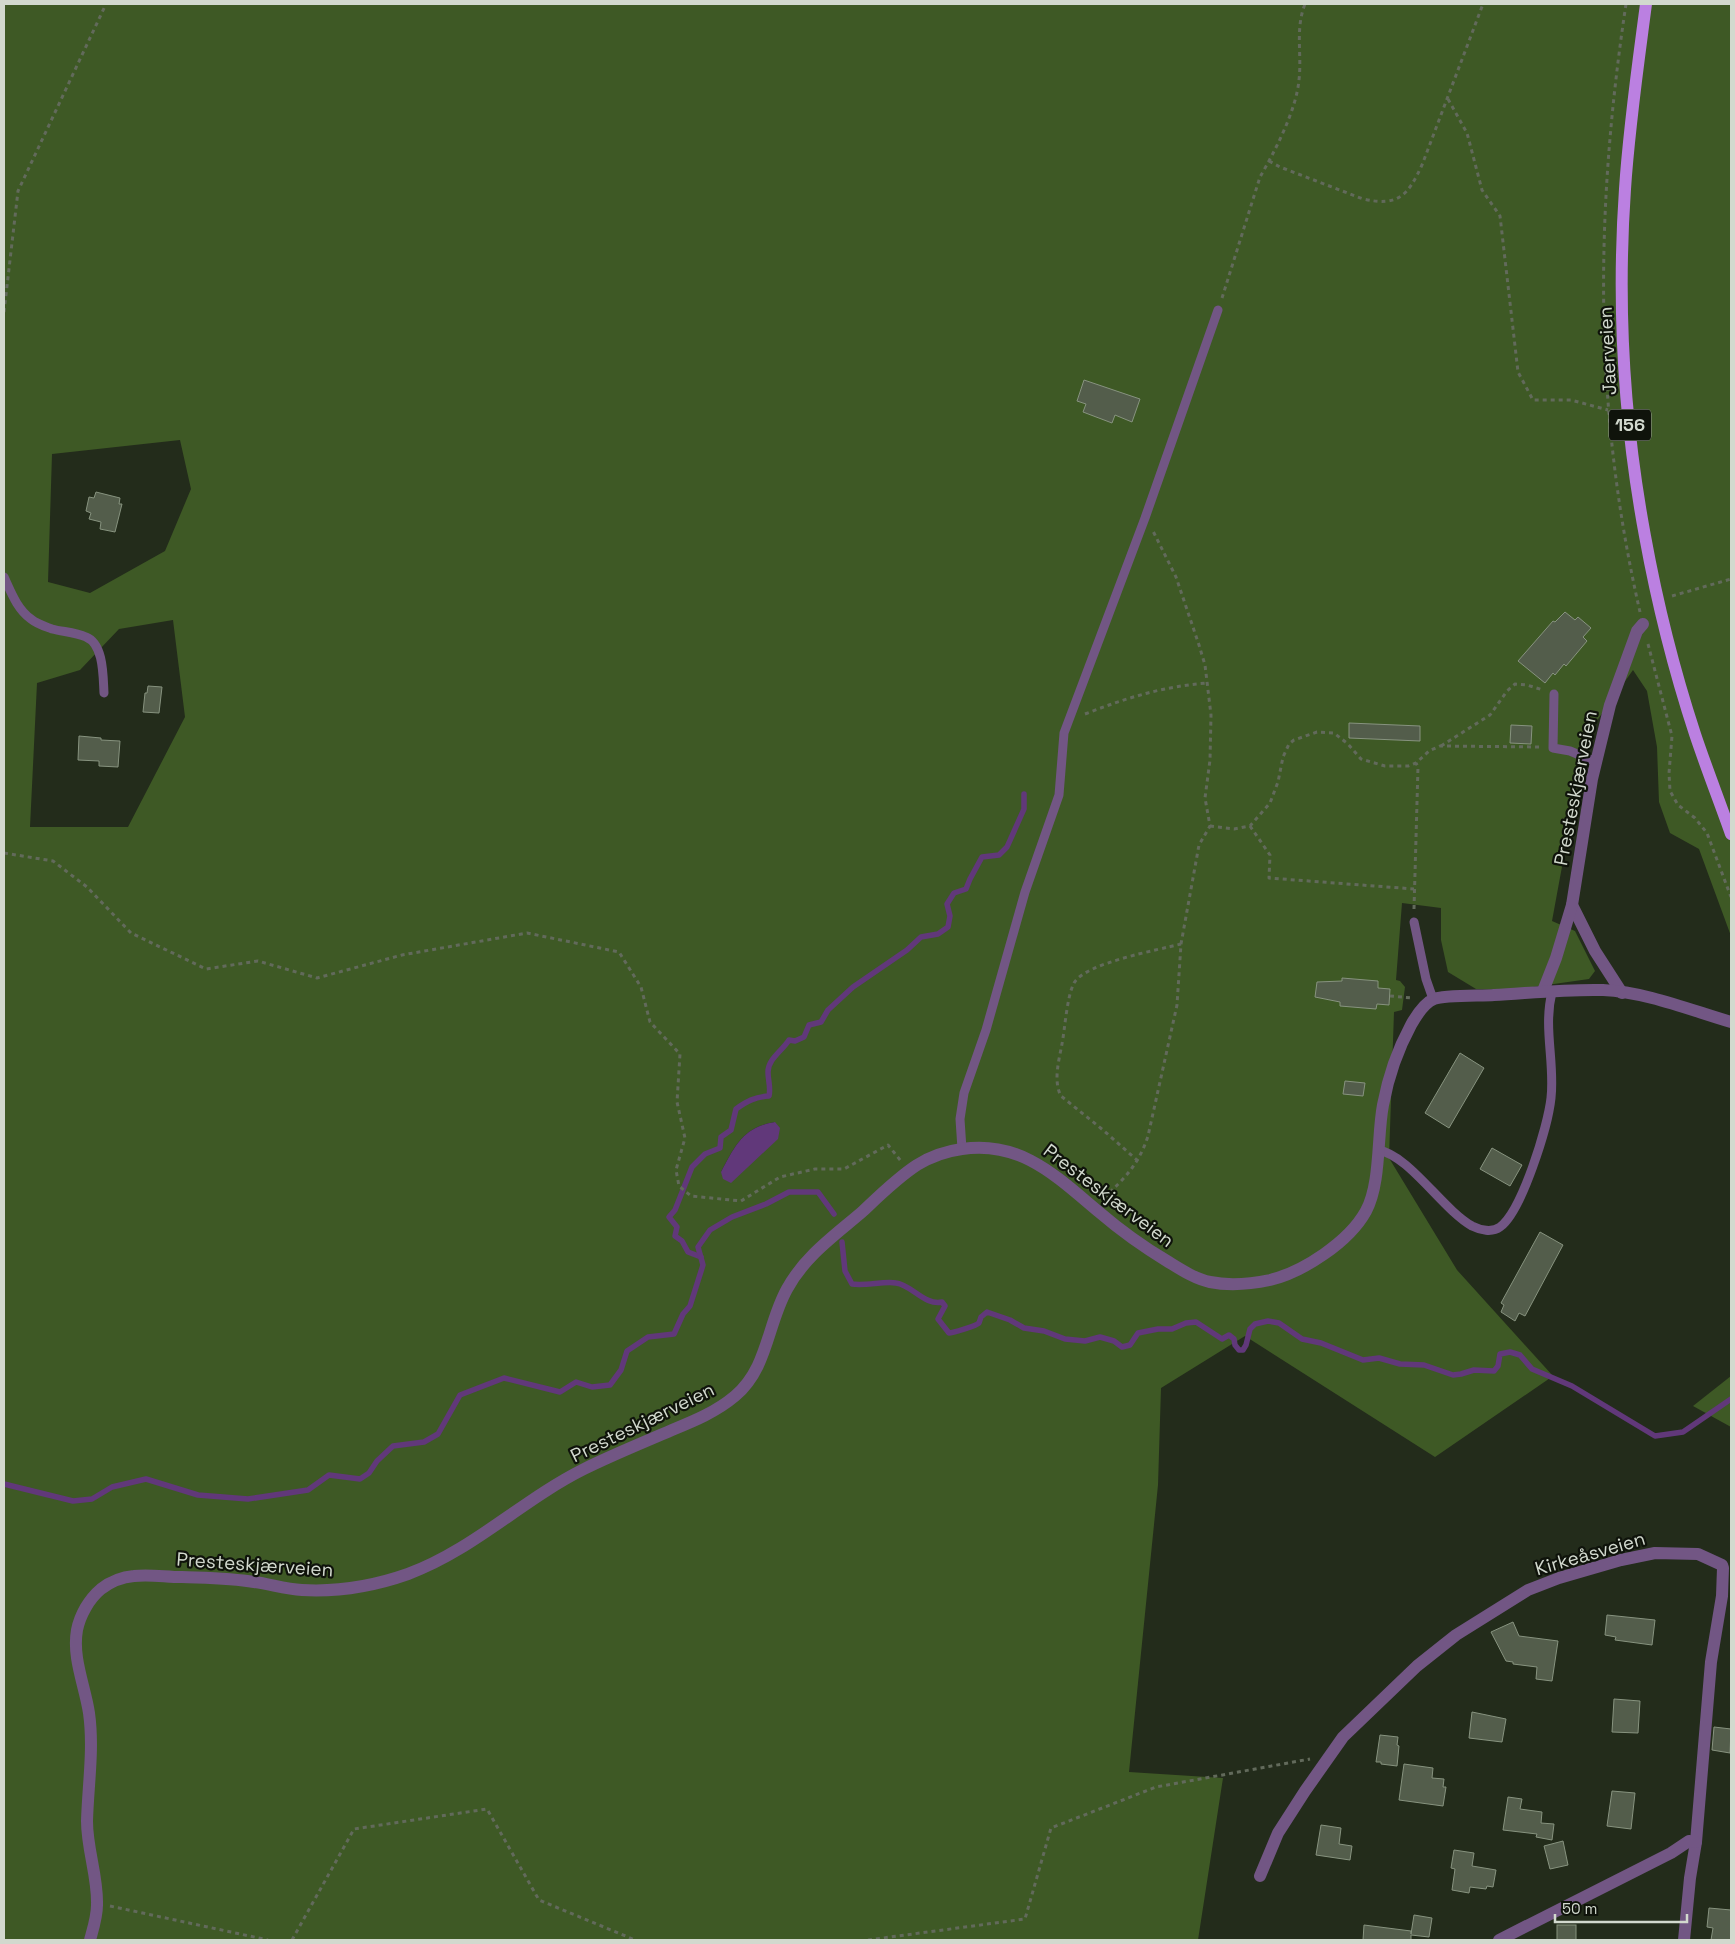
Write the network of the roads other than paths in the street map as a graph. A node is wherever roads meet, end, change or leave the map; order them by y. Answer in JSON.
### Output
{"nodes":[{"id":1,"x":1646,"y":4,"type":"edge"},
{"id":2,"x":1218,"y":310,"type":"road end"},
{"id":3,"x":4,"y":577,"type":"edge"},
{"id":4,"x":1642,"y":624,"type":"road end"},
{"id":5,"x":104,"y":693,"type":"dead end"},
{"id":6,"x":1554,"y":694,"type":"road end"},
{"id":7,"x":1596,"y":762,"type":"junction"},
{"id":8,"x":1731,"y":834,"type":"edge"},
{"id":9,"x":1572,"y":905,"type":"junction"},
{"id":10,"x":1414,"y":922,"type":"road end"},
{"id":11,"x":1547,"y":992,"type":"junction"},
{"id":12,"x":1622,"y":993,"type":"junction"},
{"id":13,"x":1433,"y":999,"type":"junction"},
{"id":14,"x":1731,"y":1022,"type":"edge"},
{"id":15,"x":962,"y":1148,"type":"junction"},
{"id":16,"x":1378,"y":1150,"type":"junction"},
{"id":17,"x":1696,"y":1842,"type":"junction"},
{"id":18,"x":1260,"y":1876,"type":"dead end"},
{"id":19,"x":90,"y":1940,"type":"edge"},
{"id":20,"x":1499,"y":1940,"type":"edge"},
{"id":21,"x":1684,"y":1940,"type":"edge"}],
"edges":[{"from":1,"to":8,"type":"main road","name":"Jaerveien","number":"156"},
{"from":2,"to":15,"type":"lane"},
{"from":3,"to":5,"type":"lane"},
{"from":4,"to":7,"type":"street","name":"Presteskjærveien"},
{"from":6,"to":7,"type":"lane"},
{"from":7,"to":9,"type":"street","name":"Presteskjærveien"},
{"from":9,"to":11,"type":"street","name":"Presteskjærveien"},
{"from":9,"to":12,"type":"street"},
{"from":10,"to":13,"type":"lane"},
{"from":11,"to":12,"type":"street"},
{"from":11,"to":13,"type":"street"},
{"from":11,"to":16,"type":"lane"},
{"from":12,"to":14,"type":"street"},
{"from":13,"to":16,"type":"street","name":"Presteskjærveien"},
{"from":15,"to":16,"type":"street","name":"Presteskjærveien"},
{"from":15,"to":19,"type":"street","name":"Presteskjærveien"},
{"from":17,"to":18,"type":"street","name":"Kirkeåsveien"},
{"from":17,"to":20,"type":"street"},
{"from":17,"to":21,"type":"street","name":"Kirkeåsveien"}]}
